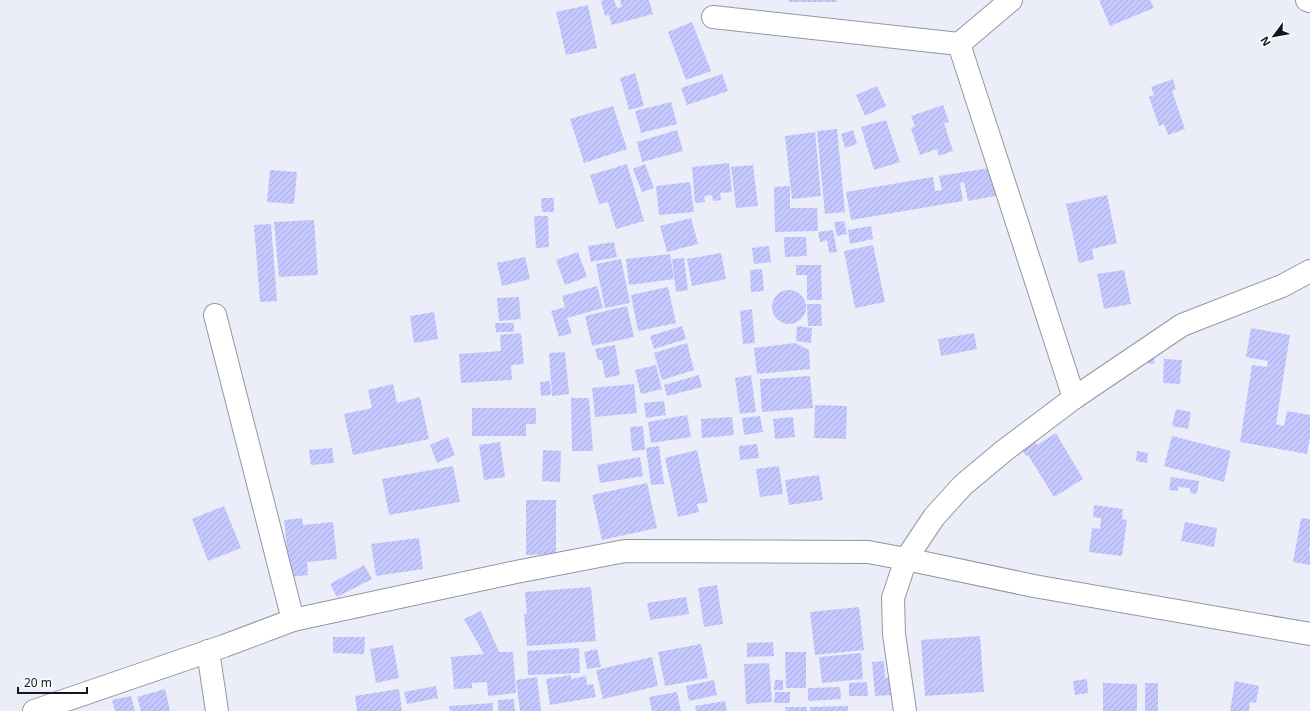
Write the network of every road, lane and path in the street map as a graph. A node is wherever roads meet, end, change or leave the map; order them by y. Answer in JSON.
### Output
{"nodes":[{"id":1,"x":1011,"y":0,"type":"edge"},
{"id":2,"x":1307,"y":0,"type":"edge"},
{"id":3,"x":1310,"y":2,"type":"edge"},
{"id":4,"x":713,"y":17,"type":"dead end"},
{"id":5,"x":959,"y":44,"type":"junction"},
{"id":6,"x":1310,"y":271,"type":"edge"},
{"id":7,"x":215,"y":315,"type":"dead end"},
{"id":8,"x":1074,"y":398,"type":"junction"},
{"id":9,"x":906,"y":559,"type":"junction"},
{"id":10,"x":293,"y":620,"type":"junction"},
{"id":11,"x":1310,"y":634,"type":"edge"},
{"id":12,"x":208,"y":651,"type":"junction"},
{"id":13,"x":34,"y":711,"type":"edge"},
{"id":14,"x":217,"y":711,"type":"edge"},
{"id":15,"x":905,"y":711,"type":"edge"}],
"edges":[{"from":1,"to":5,"type":"street"},
{"from":2,"to":3,"type":"street"},
{"from":4,"to":5,"type":"street"},
{"from":5,"to":8,"type":"street"},
{"from":6,"to":8,"type":"street"},
{"from":7,"to":10,"type":"street"},
{"from":8,"to":9,"type":"street"},
{"from":9,"to":10,"type":"street"},
{"from":9,"to":11,"type":"street"},
{"from":9,"to":15,"type":"street"},
{"from":10,"to":12,"type":"street"},
{"from":12,"to":13,"type":"street"},
{"from":12,"to":14,"type":"street"}]}
